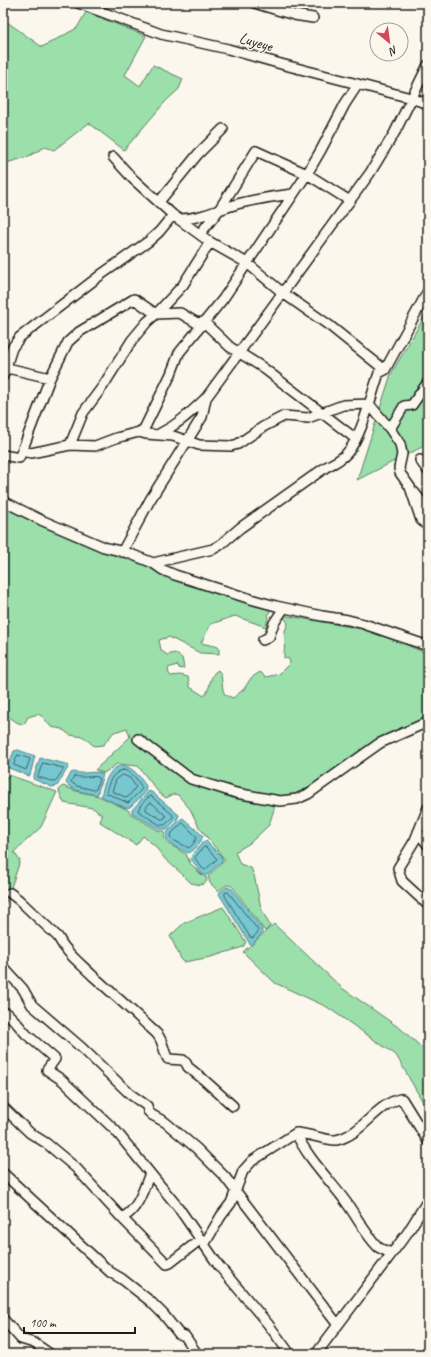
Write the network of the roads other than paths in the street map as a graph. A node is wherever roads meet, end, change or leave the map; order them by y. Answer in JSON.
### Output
{"nodes":[{"id":1,"x":78,"y":3,"type":"edge"},
{"id":2,"x":254,"y":3,"type":"edge"},
{"id":3,"x":91,"y":6,"type":"edge"},
{"id":4,"x":312,"y":18,"type":"dead end"},
{"id":5,"x":428,"y":65,"type":"edge"},
{"id":6,"x":358,"y":84,"type":"junction"},
{"id":7,"x":411,"y":98,"type":"junction"},
{"id":8,"x":428,"y":104,"type":"edge"},
{"id":9,"x":223,"y":129,"type":"dead end"},
{"id":10,"x":113,"y":157,"type":"dead end"},
{"id":11,"x":307,"y":174,"type":"junction"},
{"id":12,"x":293,"y":194,"type":"junction"},
{"id":13,"x":350,"y":201,"type":"junction"},
{"id":14,"x":159,"y":202,"type":"junction"},
{"id":15,"x":219,"y":210,"type":"junction"},
{"id":16,"x":176,"y":217,"type":"junction"},
{"id":17,"x":200,"y":234,"type":"junction"},
{"id":18,"x":210,"y":242,"type":"junction"},
{"id":19,"x":247,"y":263,"type":"junction"},
{"id":20,"x":428,"y":291,"type":"edge"},
{"id":21,"x":283,"y":293,"type":"junction"},
{"id":22,"x":156,"y":314,"type":"junction"},
{"id":23,"x":204,"y":322,"type":"junction"},
{"id":24,"x":240,"y":352,"type":"junction"},
{"id":25,"x":4,"y":370,"type":"edge"},
{"id":26,"x":385,"y":370,"type":"junction"},
{"id":27,"x":50,"y":378,"type":"junction"},
{"id":28,"x":428,"y":382,"type":"edge"},
{"id":29,"x":206,"y":398,"type":"junction"},
{"id":30,"x":369,"y":404,"type":"junction"},
{"id":31,"x":322,"y":412,"type":"junction"},
{"id":32,"x":390,"y":429,"type":"junction"},
{"id":33,"x":139,"y":432,"type":"junction"},
{"id":34,"x":159,"y":434,"type":"junction"},
{"id":35,"x":356,"y":439,"type":"junction"},
{"id":36,"x":186,"y":441,"type":"junction"},
{"id":37,"x":70,"y":445,"type":"junction"},
{"id":38,"x":22,"y":451,"type":"junction"},
{"id":39,"x":3,"y":455,"type":"edge"},
{"id":40,"x":420,"y":460,"type":"dead end"},
{"id":41,"x":428,"y":471,"type":"edge"},
{"id":42,"x":410,"y":487,"type":"junction"},
{"id":43,"x":3,"y":501,"type":"edge"},
{"id":44,"x":428,"y":510,"type":"edge"},
{"id":45,"x":428,"y":526,"type":"edge"},
{"id":46,"x":122,"y":552,"type":"junction"},
{"id":47,"x":153,"y":563,"type":"junction"},
{"id":48,"x":284,"y":608,"type":"junction"},
{"id":49,"x":262,"y":640,"type":"dead end"},
{"id":50,"x":428,"y":646,"type":"edge"},
{"id":51,"x":428,"y":722,"type":"edge"},
{"id":52,"x":138,"y":739,"type":"dead end"},
{"id":53,"x":428,"y":808,"type":"edge"},
{"id":54,"x":418,"y":832,"type":"junction"},
{"id":55,"x":428,"y":846,"type":"edge"},
{"id":56,"x":10,"y":893,"type":"dead end"},
{"id":57,"x":428,"y":905,"type":"edge"},
{"id":58,"x":3,"y":967,"type":"edge"},
{"id":59,"x":7,"y":1013,"type":"dead end"},
{"id":60,"x":233,"y":1106,"type":"dead end"},
{"id":61,"x":3,"y":1107,"type":"edge"},
{"id":62,"x":296,"y":1133,"type":"junction"},
{"id":63,"x":428,"y":1141,"type":"edge"},
{"id":64,"x":3,"y":1173,"type":"edge"},
{"id":65,"x":150,"y":1173,"type":"junction"},
{"id":66,"x":236,"y":1190,"type":"junction"},
{"id":67,"x":428,"y":1200,"type":"edge"},
{"id":68,"x":120,"y":1216,"type":"junction"},
{"id":69,"x":202,"y":1242,"type":"junction"},
{"id":70,"x":392,"y":1253,"type":"junction"},
{"id":71,"x":3,"y":1319,"type":"edge"},
{"id":72,"x":338,"y":1325,"type":"junction"},
{"id":73,"x":50,"y":1354,"type":"edge"},
{"id":74,"x":197,"y":1354,"type":"edge"},
{"id":75,"x":290,"y":1354,"type":"edge"},
{"id":76,"x":316,"y":1354,"type":"edge"}],
"edges":[{"from":1,"to":3,"type":"street","name":"Luyeye"},
{"from":2,"to":4,"type":"street"},
{"from":3,"to":6,"type":"street","name":"Luyeye"},
{"from":5,"to":7,"type":"street"},
{"from":6,"to":7,"type":"street","name":"Luyeye"},
{"from":6,"to":11,"type":"street"},
{"from":7,"to":8,"type":"street","name":"Luyeye"},
{"from":7,"to":13,"type":"street"},
{"from":9,"to":14,"type":"street"},
{"from":10,"to":14,"type":"street"},
{"from":11,"to":12,"type":"street"},
{"from":11,"to":13,"type":"street"},
{"from":11,"to":15,"type":"street"},
{"from":12,"to":15,"type":"street"},
{"from":12,"to":19,"type":"street"},
{"from":13,"to":21,"type":"street"},
{"from":14,"to":16,"type":"street"},
{"from":15,"to":16,"type":"street"},
{"from":15,"to":17,"type":"street"},
{"from":16,"to":17,"type":"street"},
{"from":16,"to":25,"type":"street"},
{"from":17,"to":18,"type":"street"},
{"from":18,"to":19,"type":"street"},
{"from":18,"to":22,"type":"street"},
{"from":19,"to":21,"type":"street"},
{"from":19,"to":23,"type":"street"},
{"from":20,"to":26,"type":"street"},
{"from":21,"to":24,"type":"street"},
{"from":21,"to":26,"type":"street"},
{"from":22,"to":23,"type":"street"},
{"from":22,"to":27,"type":"street"},
{"from":22,"to":37,"type":"street"},
{"from":23,"to":24,"type":"street"},
{"from":23,"to":33,"type":"street"},
{"from":24,"to":29,"type":"street"},
{"from":24,"to":31,"type":"street"},
{"from":25,"to":27,"type":"street"},
{"from":26,"to":30,"type":"street"},
{"from":27,"to":38,"type":"street"},
{"from":28,"to":32,"type":"street"},
{"from":29,"to":34,"type":"street"},
{"from":29,"to":36,"type":"street"},
{"from":30,"to":31,"type":"street"},
{"from":30,"to":32,"type":"street"},
{"from":30,"to":35,"type":"street"},
{"from":31,"to":35,"type":"street"},
{"from":31,"to":36,"type":"street"},
{"from":32,"to":42,"type":"street"},
{"from":33,"to":34,"type":"street"},
{"from":33,"to":37,"type":"street"},
{"from":34,"to":36,"type":"street"},
{"from":35,"to":47,"type":"street"},
{"from":36,"to":46,"type":"street"},
{"from":37,"to":38,"type":"street"},
{"from":38,"to":39,"type":"street"},
{"from":40,"to":41,"type":"street"},
{"from":42,"to":44,"type":"street"},
{"from":42,"to":45,"type":"street"},
{"from":43,"to":46,"type":"street"},
{"from":46,"to":47,"type":"street"},
{"from":47,"to":48,"type":"street"},
{"from":48,"to":49,"type":"street"},
{"from":48,"to":50,"type":"street"},
{"from":51,"to":52,"type":"street"},
{"from":53,"to":54,"type":"street"},
{"from":54,"to":55,"type":"street"},
{"from":54,"to":57,"type":"street"},
{"from":56,"to":60,"type":"street"},
{"from":58,"to":66,"type":"street"},
{"from":59,"to":65,"type":"street"},
{"from":61,"to":68,"type":"street"},
{"from":62,"to":63,"type":"street"},
{"from":62,"to":66,"type":"street"},
{"from":62,"to":70,"type":"street"},
{"from":64,"to":74,"type":"street"},
{"from":65,"to":68,"type":"street"},
{"from":65,"to":69,"type":"street"},
{"from":66,"to":69,"type":"street"},
{"from":66,"to":72,"type":"street"},
{"from":67,"to":70,"type":"street"},
{"from":68,"to":69,"type":"street"},
{"from":69,"to":75,"type":"street"},
{"from":70,"to":72,"type":"street"},
{"from":71,"to":73,"type":"street"},
{"from":72,"to":76,"type":"street"}]}
